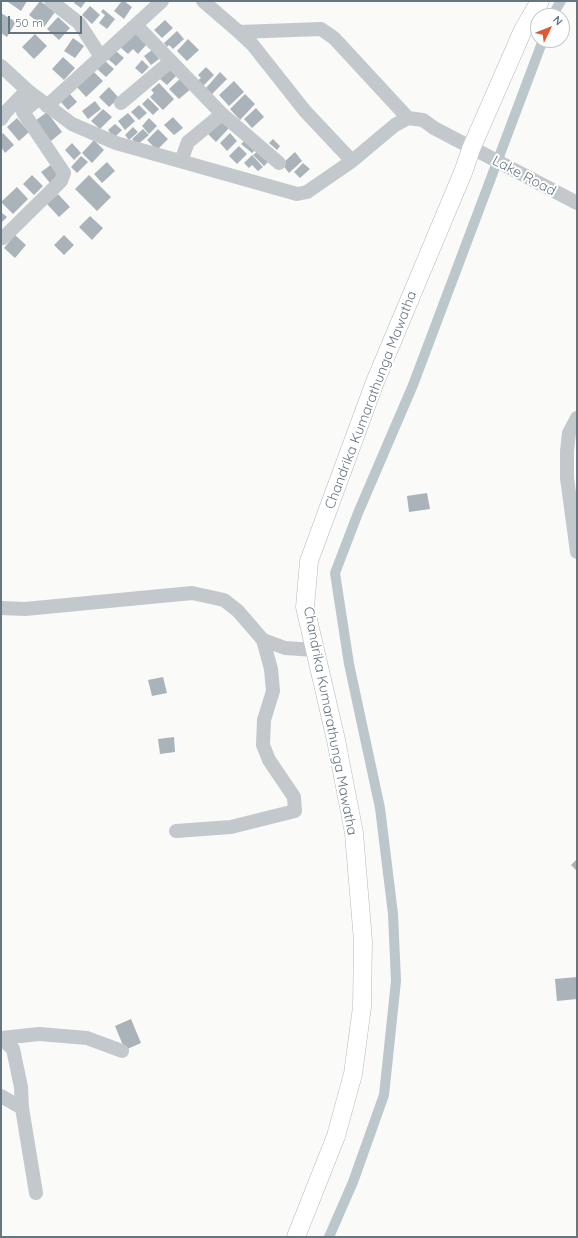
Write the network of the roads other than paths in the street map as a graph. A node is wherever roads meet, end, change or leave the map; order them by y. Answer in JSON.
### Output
{"nodes":[{"id":1,"x":51,"y":1,"type":"edge"},
{"id":2,"x":162,"y":1,"type":"edge"},
{"id":3,"x":202,"y":1,"type":"edge"},
{"id":4,"x":540,"y":1,"type":"edge"},
{"id":5,"x":136,"y":25,"type":"junction"},
{"id":6,"x":239,"y":32,"type":"junction"},
{"id":7,"x":101,"y":57,"type":"junction"},
{"id":8,"x":171,"y":61,"type":"junction"},
{"id":9,"x":1,"y":66,"type":"edge"},
{"id":10,"x":27,"y":90,"type":"junction"},
{"id":11,"x":42,"y":103,"type":"junction"},
{"id":12,"x":122,"y":103,"type":"dead end"},
{"id":13,"x":222,"y":114,"type":"junction"},
{"id":14,"x":408,"y":118,"type":"junction"},
{"id":15,"x":1,"y":119,"type":"edge"},
{"id":16,"x":476,"y":151,"type":"junction"},
{"id":17,"x":181,"y":161,"type":"junction"},
{"id":18,"x":352,"y":161,"type":"junction"},
{"id":19,"x":279,"y":163,"type":"dead end"},
{"id":20,"x":577,"y":203,"type":"edge"},
{"id":21,"x":3,"y":238,"type":"dead end"},
{"id":22,"x":577,"y":418,"type":"edge"},
{"id":23,"x":577,"y":552,"type":"edge"},
{"id":24,"x":1,"y":608,"type":"edge"},
{"id":25,"x":263,"y":640,"type":"junction"},
{"id":26,"x":315,"y":650,"type":"junction"},
{"id":27,"x":176,"y":831,"type":"dead end"},
{"id":28,"x":2,"y":1038,"type":"edge"},
{"id":29,"x":122,"y":1051,"type":"dead end"},
{"id":30,"x":1,"y":1096,"type":"edge"},
{"id":31,"x":22,"y":1108,"type":"junction"},
{"id":32,"x":36,"y":1193,"type":"dead end"},
{"id":33,"x":296,"y":1237,"type":"edge"}],
"edges":[{"from":1,"to":7,"type":"street"},
{"from":2,"to":5,"type":"street"},
{"from":3,"to":6,"type":"street"},
{"from":4,"to":16,"type":"main road","name":"Chandrika Kumarathunga Mawatha"},
{"from":5,"to":7,"type":"street"},
{"from":5,"to":8,"type":"street"},
{"from":6,"to":14,"type":"street"},
{"from":6,"to":18,"type":"street"},
{"from":7,"to":11,"type":"street"},
{"from":8,"to":12,"type":"street"},
{"from":8,"to":13,"type":"street"},
{"from":9,"to":10,"type":"street"},
{"from":10,"to":11,"type":"street"},
{"from":10,"to":15,"type":"street"},
{"from":11,"to":17,"type":"street"},
{"from":11,"to":21,"type":"street"},
{"from":13,"to":17,"type":"street"},
{"from":13,"to":19,"type":"street"},
{"from":14,"to":16,"type":"street","name":"Lake Road"},
{"from":14,"to":18,"type":"street"},
{"from":16,"to":20,"type":"street","name":"Lake Road"},
{"from":16,"to":26,"type":"main road","name":"Chandrika Kumarathunga Mawatha"},
{"from":17,"to":18,"type":"street"},
{"from":22,"to":23,"type":"street"},
{"from":24,"to":25,"type":"street"},
{"from":25,"to":26,"type":"street"},
{"from":25,"to":27,"type":"street"},
{"from":26,"to":33,"type":"main road","name":"Chandrika Kumarathunga Mawatha"},
{"from":28,"to":29,"type":"street"},
{"from":28,"to":31,"type":"street"},
{"from":30,"to":31,"type":"street"},
{"from":31,"to":32,"type":"street"}]}
